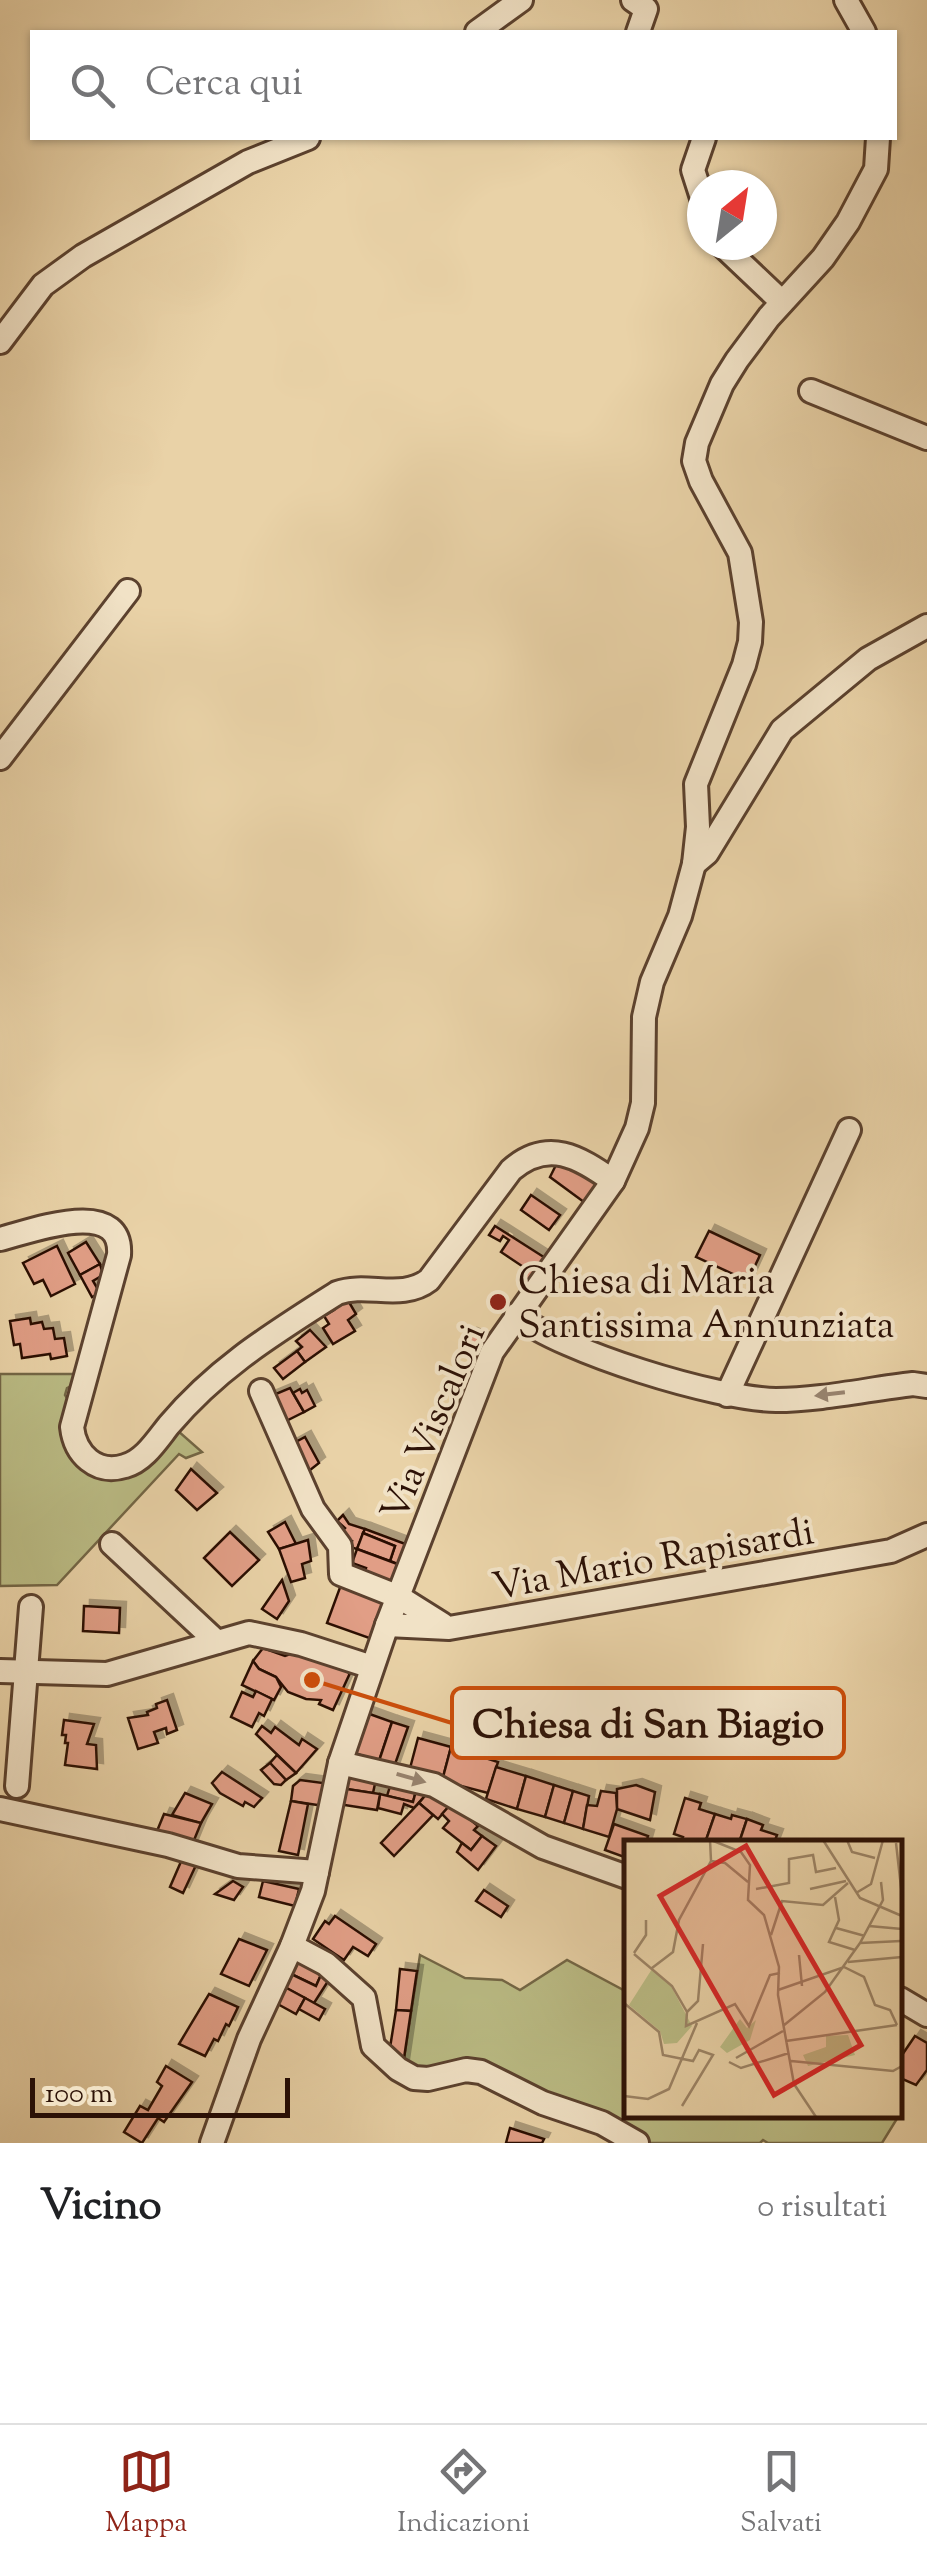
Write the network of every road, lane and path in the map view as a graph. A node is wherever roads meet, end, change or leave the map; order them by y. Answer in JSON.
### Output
{"nodes":[{"id":1,"x":521,"y":0,"type":"edge"},
{"id":2,"x":633,"y":0,"type":"edge"},
{"id":3,"x":846,"y":0,"type":"edge"},
{"id":4,"x":481,"y":30,"type":"edge"},
{"id":5,"x":639,"y":30,"type":"edge"},
{"id":6,"x":863,"y":30,"type":"edge"},
{"id":7,"x":303,"y":140,"type":"edge"},
{"id":8,"x":703,"y":140,"type":"edge"},
{"id":9,"x":878,"y":140,"type":"edge"},
{"id":10,"x":692,"y":170,"type":"edge"},
{"id":11,"x":738,"y":260,"type":"edge"},
{"id":12,"x":782,"y":302,"type":"junction"},
{"id":13,"x":0,"y":342,"type":"edge"},
{"id":14,"x":811,"y":391,"type":"dead end"},
{"id":15,"x":927,"y":438,"type":"edge"},
{"id":16,"x":128,"y":591,"type":"dead end"},
{"id":17,"x":927,"y":626,"type":"edge"},
{"id":18,"x":0,"y":758,"type":"edge"},
{"id":19,"x":694,"y":864,"type":"junction"},
{"id":20,"x":849,"y":1130,"type":"dead end"},
{"id":21,"x":613,"y":1180,"type":"junction"},
{"id":22,"x":0,"y":1239,"type":"edge"},
{"id":23,"x":516,"y":1315,"type":"junction"},
{"id":24,"x":927,"y":1386,"type":"edge"},
{"id":25,"x":261,"y":1391,"type":"dead end"},
{"id":26,"x":728,"y":1395,"type":"junction"},
{"id":27,"x":927,"y":1535,"type":"edge"},
{"id":28,"x":112,"y":1544,"type":"dead end"},
{"id":29,"x":399,"y":1596,"type":"junction"},
{"id":30,"x":31,"y":1606,"type":"dead end"},
{"id":31,"x":387,"y":1625,"type":"junction"},
{"id":32,"x":449,"y":1628,"type":"junction"},
{"id":33,"x":217,"y":1642,"type":"junction"},
{"id":34,"x":372,"y":1666,"type":"junction"},
{"id":35,"x":0,"y":1671,"type":"edge"},
{"id":36,"x":26,"y":1672,"type":"junction"},
{"id":37,"x":340,"y":1762,"type":"junction"},
{"id":38,"x":17,"y":1786,"type":"dead end"},
{"id":39,"x":0,"y":1809,"type":"edge"},
{"id":40,"x":317,"y":1872,"type":"junction"},
{"id":41,"x":624,"y":1876,"type":"edge"},
{"id":42,"x":292,"y":1946,"type":"junction"},
{"id":43,"x":902,"y":2000,"type":"edge"},
{"id":44,"x":927,"y":2014,"type":"edge"},
{"id":45,"x":212,"y":2143,"type":"edge"},
{"id":46,"x":637,"y":2143,"type":"edge"}],
"edges":[{"from":1,"to":4,"type":"street"},
{"from":2,"to":5,"type":"street"},
{"from":3,"to":6,"type":"street"},
{"from":7,"to":13,"type":"street"},
{"from":8,"to":10,"type":"street"},
{"from":9,"to":12,"type":"street","name":"Via Viscalori"},
{"from":11,"to":12,"type":"street"},
{"from":12,"to":19,"type":"street","name":"Via Viscalori"},
{"from":14,"to":15,"type":"street"},
{"from":16,"to":18,"type":"street"},
{"from":17,"to":19,"type":"street"},
{"from":19,"to":21,"type":"street","name":"Via Viscalori"},
{"from":20,"to":26,"type":"street"},
{"from":21,"to":22,"type":"street"},
{"from":21,"to":23,"type":"street","name":"Via Viscalori"},
{"from":23,"to":26,"type":"street"},
{"from":23,"to":29,"type":"street","name":"Via Viscalori"},
{"from":24,"to":26,"type":"street","one_way":true},
{"from":25,"to":29,"type":"street"},
{"from":27,"to":32,"type":"street","name":"Via Mario Rapisardi"},
{"from":28,"to":33,"type":"street"},
{"from":29,"to":31,"type":"street","name":"Via Viscalori"},
{"from":29,"to":32,"type":"street"},
{"from":30,"to":36,"type":"street"},
{"from":31,"to":32,"type":"street","name":"Via Mario Rapisardi"},
{"from":31,"to":34,"type":"street","name":"Via Viscalori"},
{"from":33,"to":34,"type":"street"},
{"from":33,"to":36,"type":"street"},
{"from":34,"to":37,"type":"street","name":"Via Viscalori"},
{"from":35,"to":36,"type":"street"},
{"from":36,"to":38,"type":"street"},
{"from":37,"to":40,"type":"street","name":"Via Viscalori"},
{"from":37,"to":41,"type":"street","one_way":true},
{"from":39,"to":40,"type":"street"},
{"from":40,"to":42,"type":"street","name":"Via Viscalori"},
{"from":42,"to":45,"type":"street","name":"Via Viscalori"},
{"from":42,"to":46,"type":"street"},
{"from":43,"to":44,"type":"street"}]}
